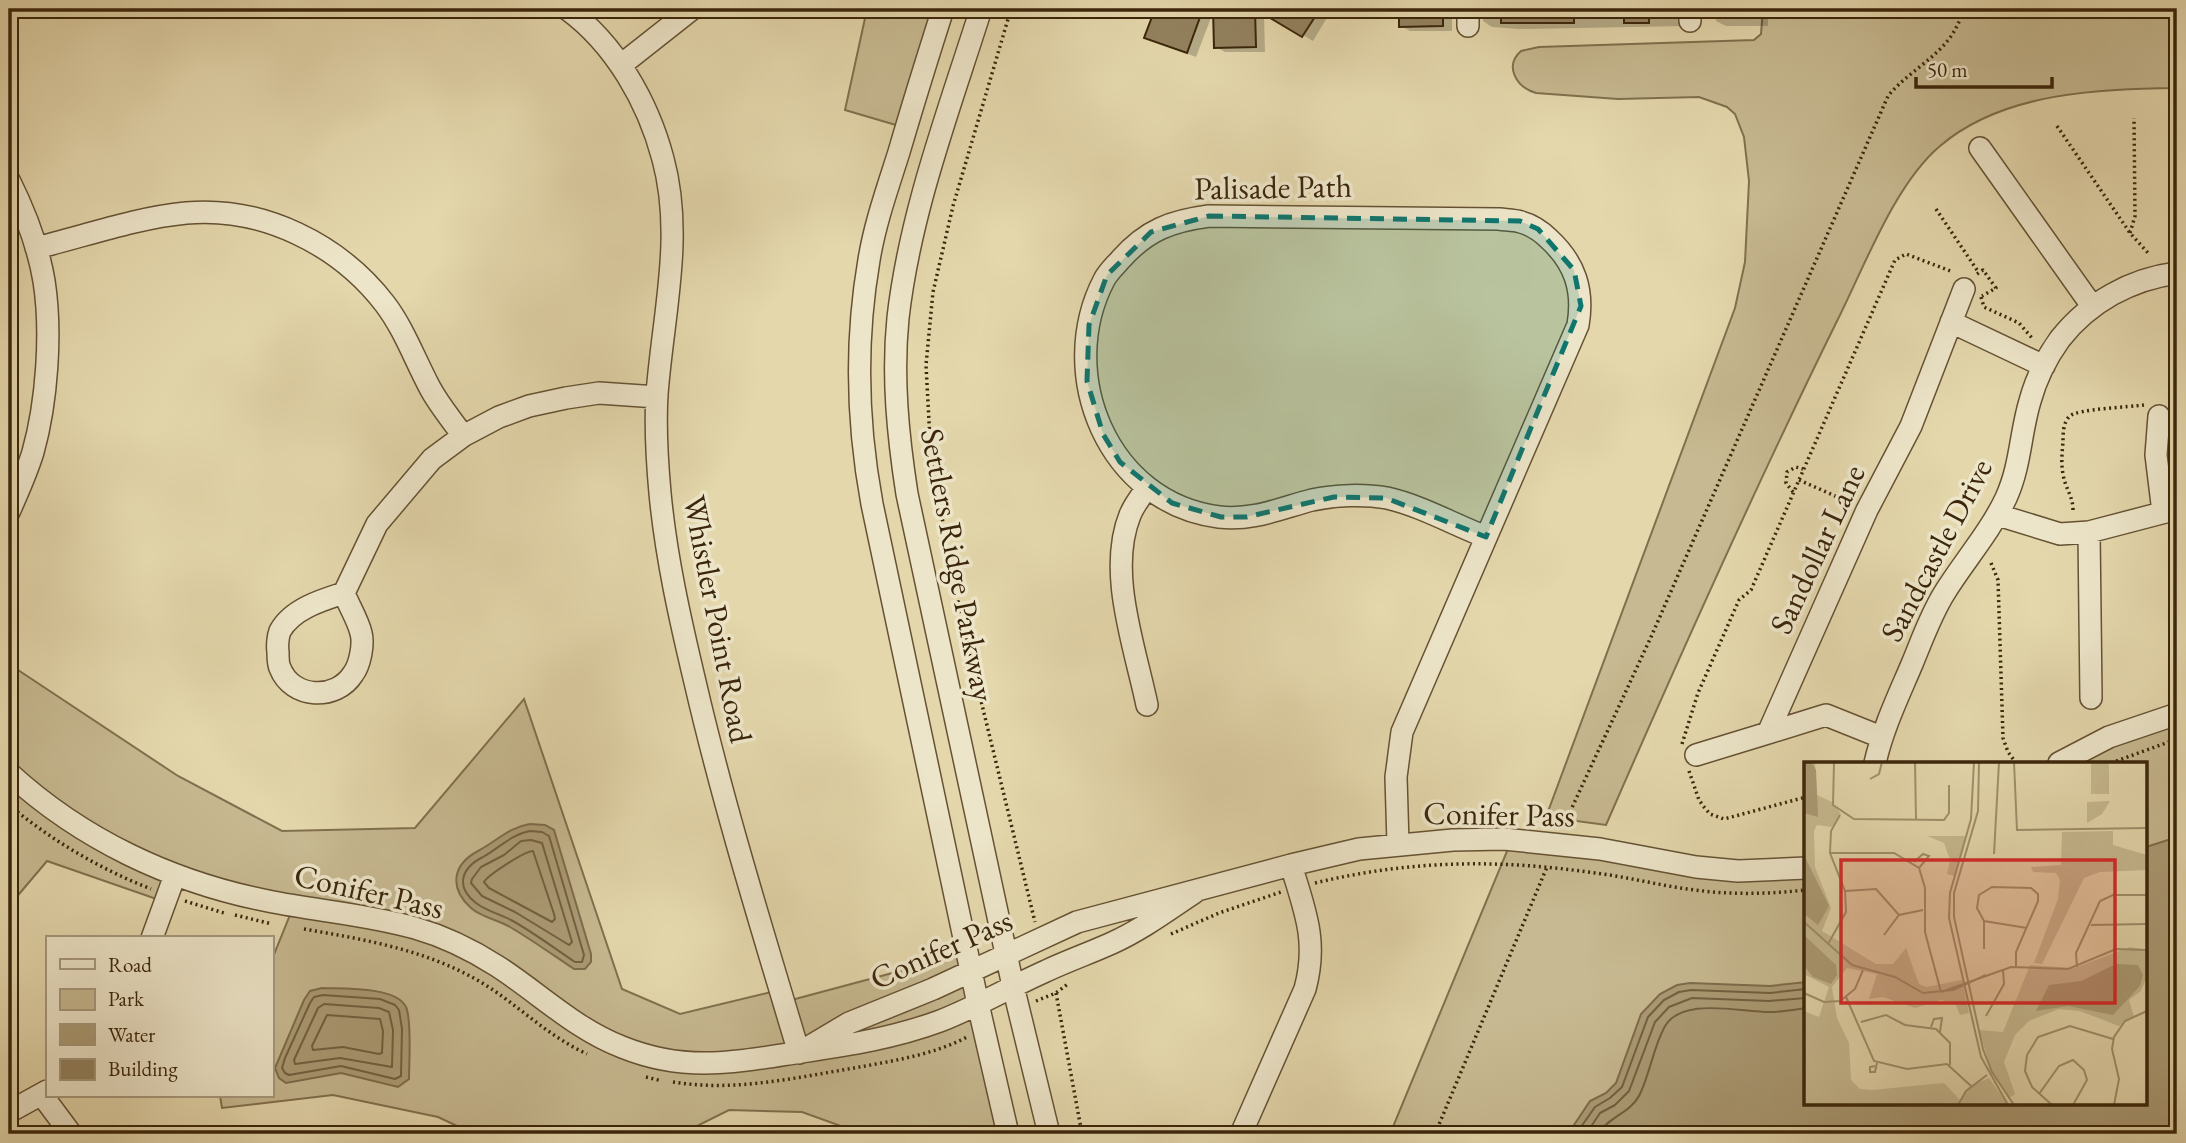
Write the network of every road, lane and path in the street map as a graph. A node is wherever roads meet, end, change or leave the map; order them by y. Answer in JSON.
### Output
{"nodes":[{"id":1,"x":692,"y":9,"type":"edge"},
{"id":2,"x":943,"y":9,"type":"edge"},
{"id":3,"x":981,"y":9,"type":"edge"},
{"id":4,"x":1011,"y":9,"type":"edge"},
{"id":5,"x":1965,"y":9,"type":"edge"},
{"id":6,"x":575,"y":11,"type":"edge"},
{"id":7,"x":621,"y":65,"type":"junction"},
{"id":8,"x":2134,"y":118,"type":"dead end"},
{"id":9,"x":2057,"y":126,"type":"dead end"},
{"id":10,"x":1980,"y":148,"type":"dead end"},
{"id":11,"x":9,"y":180,"type":"edge"},
{"id":12,"x":1936,"y":209,"type":"dead end"},
{"id":13,"x":2130,"y":233,"type":"junction"},
{"id":14,"x":36,"y":248,"type":"junction"},
{"id":15,"x":2149,"y":254,"type":"dead end"},
{"id":16,"x":2177,"y":273,"type":"edge"},
{"id":17,"x":1974,"y":282,"type":"junction"},
{"id":18,"x":2092,"y":306,"type":"junction"},
{"id":19,"x":1951,"y":322,"type":"junction"},
{"id":20,"x":2033,"y":339,"type":"dead end"},
{"id":21,"x":2044,"y":366,"type":"junction"},
{"id":22,"x":657,"y":397,"type":"junction"},
{"id":23,"x":2155,"y":410,"type":"joint"},
{"id":24,"x":463,"y":436,"type":"junction"},
{"id":25,"x":1803,"y":470,"type":"junction"},
{"id":26,"x":1799,"y":480,"type":"junction"},
{"id":27,"x":1147,"y":488,"type":"junction"},
{"id":28,"x":1793,"y":492,"type":"junction"},
{"id":29,"x":1867,"y":510,"type":"junction"},
{"id":30,"x":2073,"y":510,"type":"dead end"},
{"id":31,"x":2170,"y":510,"type":"edge"},
{"id":32,"x":9,"y":512,"type":"edge"},
{"id":33,"x":1997,"y":515,"type":"junction"},
{"id":34,"x":2089,"y":532,"type":"junction"},
{"id":35,"x":1486,"y":537,"type":"junction"},
{"id":36,"x":1991,"y":563,"type":"dead end"},
{"id":37,"x":344,"y":593,"type":"junction"},
{"id":38,"x":1784,"y":697,"type":"junction"},
{"id":39,"x":2091,"y":698,"type":"dead end"},
{"id":40,"x":1147,"y":705,"type":"dead end"},
{"id":41,"x":2177,"y":714,"type":"edge"},
{"id":42,"x":1826,"y":715,"type":"junction"},
{"id":43,"x":1768,"y":733,"type":"junction"},
{"id":44,"x":1881,"y":737,"type":"junction"},
{"id":45,"x":2177,"y":739,"type":"edge"},
{"id":46,"x":1688,"y":754,"type":"junction"},
{"id":47,"x":1875,"y":762,"type":"edge"},
{"id":48,"x":2015,"y":762,"type":"edge"},
{"id":49,"x":2061,"y":762,"type":"edge"},
{"id":50,"x":2114,"y":762,"type":"edge"},
{"id":51,"x":9,"y":773,"type":"edge"},
{"id":52,"x":1804,"y":798,"type":"edge"},
{"id":53,"x":9,"y":805,"type":"edge"},
{"id":54,"x":1566,"y":821,"type":"dead end"},
{"id":55,"x":1398,"y":844,"type":"junction"},
{"id":56,"x":1291,"y":865,"type":"junction"},
{"id":57,"x":1547,"y":867,"type":"junction"},
{"id":58,"x":1804,"y":868,"type":"edge"},
{"id":59,"x":174,"y":875,"type":"junction"},
{"id":60,"x":1298,"y":887,"type":"junction"},
{"id":61,"x":1804,"y":890,"type":"edge"},
{"id":62,"x":1195,"y":892,"type":"junction"},
{"id":63,"x":167,"y":895,"type":"junction"},
{"id":64,"x":1034,"y":917,"type":"dead end"},
{"id":65,"x":284,"y":926,"type":"dead end"},
{"id":66,"x":297,"y":928,"type":"dead end"},
{"id":67,"x":153,"y":936,"type":"edge"},
{"id":68,"x":1163,"y":938,"type":"dead end"},
{"id":69,"x":1007,"y":955,"type":"junction"},
{"id":70,"x":971,"y":972,"type":"junction"},
{"id":71,"x":1073,"y":981,"type":"dead end"},
{"id":72,"x":1013,"y":986,"type":"junction"},
{"id":73,"x":978,"y":1004,"type":"junction"},
{"id":74,"x":947,"y":1046,"type":"dead end"},
{"id":75,"x":799,"y":1052,"type":"junction"},
{"id":76,"x":592,"y":1056,"type":"dead end"},
{"id":77,"x":640,"y":1075,"type":"dead end"},
{"id":78,"x":45,"y":1093,"type":"edge"},
{"id":79,"x":48,"y":1098,"type":"edge"},
{"id":80,"x":9,"y":1112,"type":"edge"},
{"id":81,"x":71,"y":1134,"type":"edge"},
{"id":82,"x":1008,"y":1134,"type":"edge"},
{"id":83,"x":1049,"y":1134,"type":"edge"},
{"id":84,"x":1083,"y":1134,"type":"edge"},
{"id":85,"x":1241,"y":1134,"type":"edge"},
{"id":86,"x":1435,"y":1134,"type":"edge"}],
"edges":[{"from":1,"to":7,"type":"street"},
{"from":2,"to":70,"type":"street"},
{"from":3,"to":69,"type":"street","name":"Settlers Ridge Parkway"},
{"from":4,"to":64,"type":"path"},
{"from":5,"to":54,"type":"path"},
{"from":6,"to":7,"type":"street","name":"Whistler Point Road"},
{"from":7,"to":22,"type":"street","name":"Whistler Point Road"},
{"from":8,"to":13,"type":"path"},
{"from":9,"to":13,"type":"path"},
{"from":10,"to":18,"type":"street"},
{"from":11,"to":14,"type":"street"},
{"from":12,"to":17,"type":"path"},
{"from":13,"to":15,"type":"path"},
{"from":14,"to":24,"type":"street"},
{"from":14,"to":32,"type":"street"},
{"from":16,"to":18,"type":"street","name":"Sandcastle Drive"},
{"from":17,"to":19,"type":"street","name":"Sandollar Lane"},
{"from":17,"to":20,"type":"path"},
{"from":17,"to":25,"type":"path"},
{"from":18,"to":21,"type":"street","name":"Sandcastle Drive"},
{"from":19,"to":21,"type":"street"},
{"from":19,"to":29,"type":"street","name":"Sandollar Lane"},
{"from":21,"to":33,"type":"street","name":"Sandcastle Drive"},
{"from":22,"to":24,"type":"street"},
{"from":22,"to":75,"type":"street","name":"Whistler Point Road"},
{"from":23,"to":30,"type":"path"},
{"from":23,"to":31,"type":"street"},
{"from":24,"to":37,"type":"street"},
{"from":25,"to":26,"type":"path"},
{"from":25,"to":28,"type":"path"},
{"from":26,"to":28,"type":"path"},
{"from":26,"to":29,"type":"path"},
{"from":27,"to":35,"type":"street","name":"Palisade Path"},
{"from":27,"to":35,"type":"street","name":"Palisade Path"},
{"from":27,"to":40,"type":"street"},
{"from":28,"to":46,"type":"path"},
{"from":29,"to":38,"type":"street","name":"Sandollar Lane"},
{"from":31,"to":34,"type":"street"},
{"from":33,"to":34,"type":"street"},
{"from":33,"to":44,"type":"street","name":"Sandcastle Drive"},
{"from":34,"to":39,"type":"street"},
{"from":35,"to":55,"type":"street","name":"Palisade Path"},
{"from":36,"to":48,"type":"path"},
{"from":37,"to":37,"type":"street"},
{"from":38,"to":42,"type":"street"},
{"from":38,"to":43,"type":"street","name":"Sandollar Lane"},
{"from":41,"to":49,"type":"street"},
{"from":42,"to":43,"type":"street"},
{"from":42,"to":44,"type":"street"},
{"from":43,"to":46,"type":"street"},
{"from":44,"to":47,"type":"street","name":"Sandcastle Drive"},
{"from":45,"to":50,"type":"path"},
{"from":46,"to":52,"type":"path"},
{"from":51,"to":59,"type":"street","name":"Conifer Pass"},
{"from":53,"to":63,"type":"path"},
{"from":55,"to":56,"type":"street","name":"Conifer Pass"},
{"from":55,"to":58,"type":"street","name":"Conifer Pass"},
{"from":56,"to":60,"type":"street"},
{"from":56,"to":62,"type":"street","name":"Conifer Pass"},
{"from":57,"to":60,"type":"path"},
{"from":57,"to":61,"type":"path"},
{"from":57,"to":86,"type":"path"},
{"from":59,"to":63,"type":"street"},
{"from":59,"to":75,"type":"street","name":"Conifer Pass"},
{"from":60,"to":68,"type":"path"},
{"from":60,"to":85,"type":"street"},
{"from":62,"to":69,"type":"street","name":"Conifer Pass"},
{"from":62,"to":72,"type":"street","name":"Conifer Pass"},
{"from":63,"to":65,"type":"path"},
{"from":63,"to":67,"type":"street"},
{"from":66,"to":76,"type":"path"},
{"from":69,"to":70,"type":"street","name":"Conifer Pass"},
{"from":69,"to":72,"type":"street","name":"Settlers Ridge Parkway"},
{"from":70,"to":73,"type":"street"},
{"from":70,"to":75,"type":"street","name":"Conifer Pass"},
{"from":71,"to":84,"type":"path"},
{"from":72,"to":73,"type":"street","name":"Conifer Pass"},
{"from":72,"to":83,"type":"street","name":"Settlers Ridge Parkway"},
{"from":73,"to":75,"type":"street","name":"Conifer Pass"},
{"from":73,"to":82,"type":"street"},
{"from":74,"to":77,"type":"path"},
{"from":78,"to":80,"type":"street"},
{"from":79,"to":81,"type":"street"}]}
